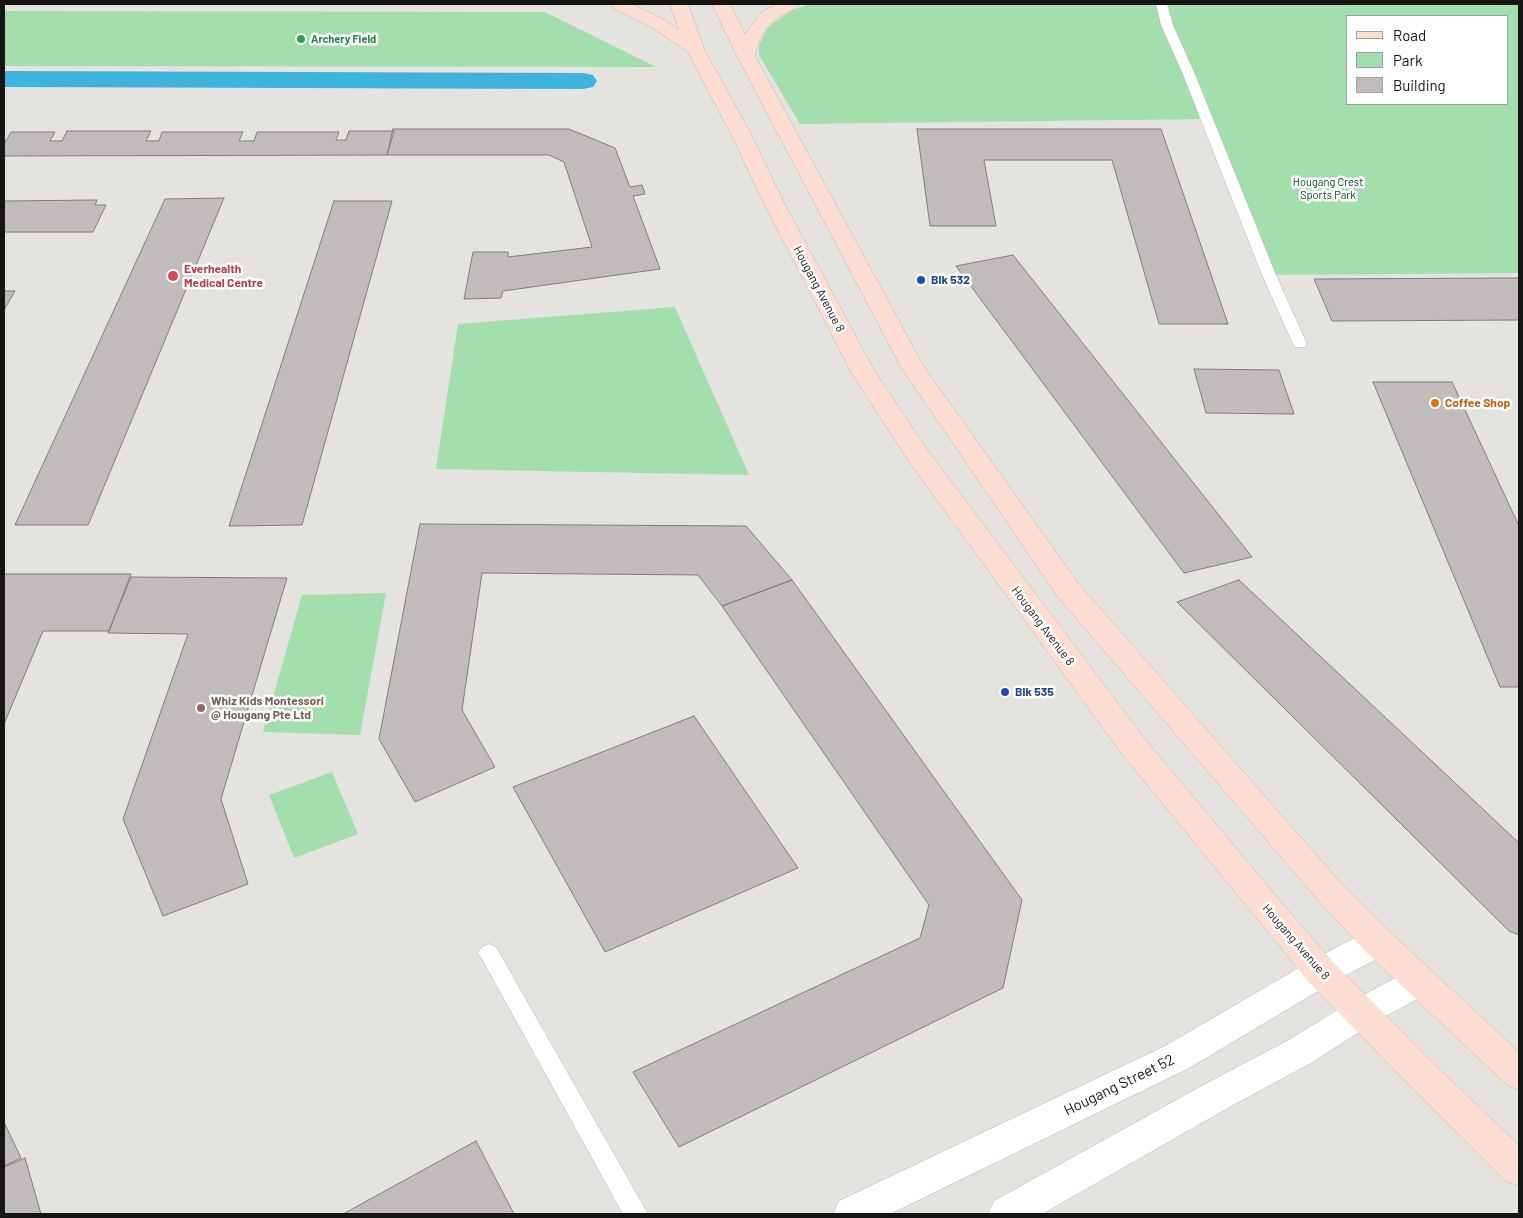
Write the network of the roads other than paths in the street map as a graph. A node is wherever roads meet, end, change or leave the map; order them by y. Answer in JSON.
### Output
{"nodes":[{"id":1,"x":619,"y":4,"type":"edge"},
{"id":2,"x":679,"y":4,"type":"edge"},
{"id":3,"x":721,"y":4,"type":"edge"},
{"id":4,"x":790,"y":4,"type":"edge"},
{"id":5,"x":1161,"y":4,"type":"edge"},
{"id":6,"x":695,"y":49,"type":"junction"},
{"id":7,"x":746,"y":56,"type":"junction"},
{"id":8,"x":1300,"y":344,"type":"dead end"},
{"id":9,"x":1378,"y":942,"type":"junction"},
{"id":10,"x":489,"y":953,"type":"dead end"},
{"id":11,"x":1321,"y":972,"type":"junction"},
{"id":12,"x":1420,"y":981,"type":"junction"},
{"id":13,"x":1361,"y":1013,"type":"junction"},
{"id":14,"x":1519,"y":1074,"type":"edge"},
{"id":15,"x":1519,"y":1169,"type":"edge"},
{"id":16,"x":636,"y":1214,"type":"edge"},
{"id":17,"x":852,"y":1214,"type":"edge"},
{"id":18,"x":1007,"y":1214,"type":"edge"}],
"edges":[{"from":1,"to":6,"type":"main road"},
{"from":2,"to":6,"type":"main road","name":"Hougang Avenue 8"},
{"from":3,"to":7,"type":"main road"},
{"from":4,"to":7,"type":"main road"},
{"from":5,"to":8,"type":"lane"},
{"from":6,"to":11,"type":"main road","name":"Hougang Avenue 8"},
{"from":7,"to":9,"type":"main road"},
{"from":9,"to":11,"type":"street","name":"Hougang Street 52"},
{"from":9,"to":12,"type":"main road"},
{"from":10,"to":16,"type":"lane"},
{"from":11,"to":13,"type":"main road","name":"Hougang Avenue 8"},
{"from":11,"to":17,"type":"street","name":"Hougang Street 52"},
{"from":12,"to":13,"type":"street"},
{"from":12,"to":14,"type":"main road"},
{"from":13,"to":15,"type":"main road","name":"Hougang Avenue 8"},
{"from":13,"to":18,"type":"street"}]}
